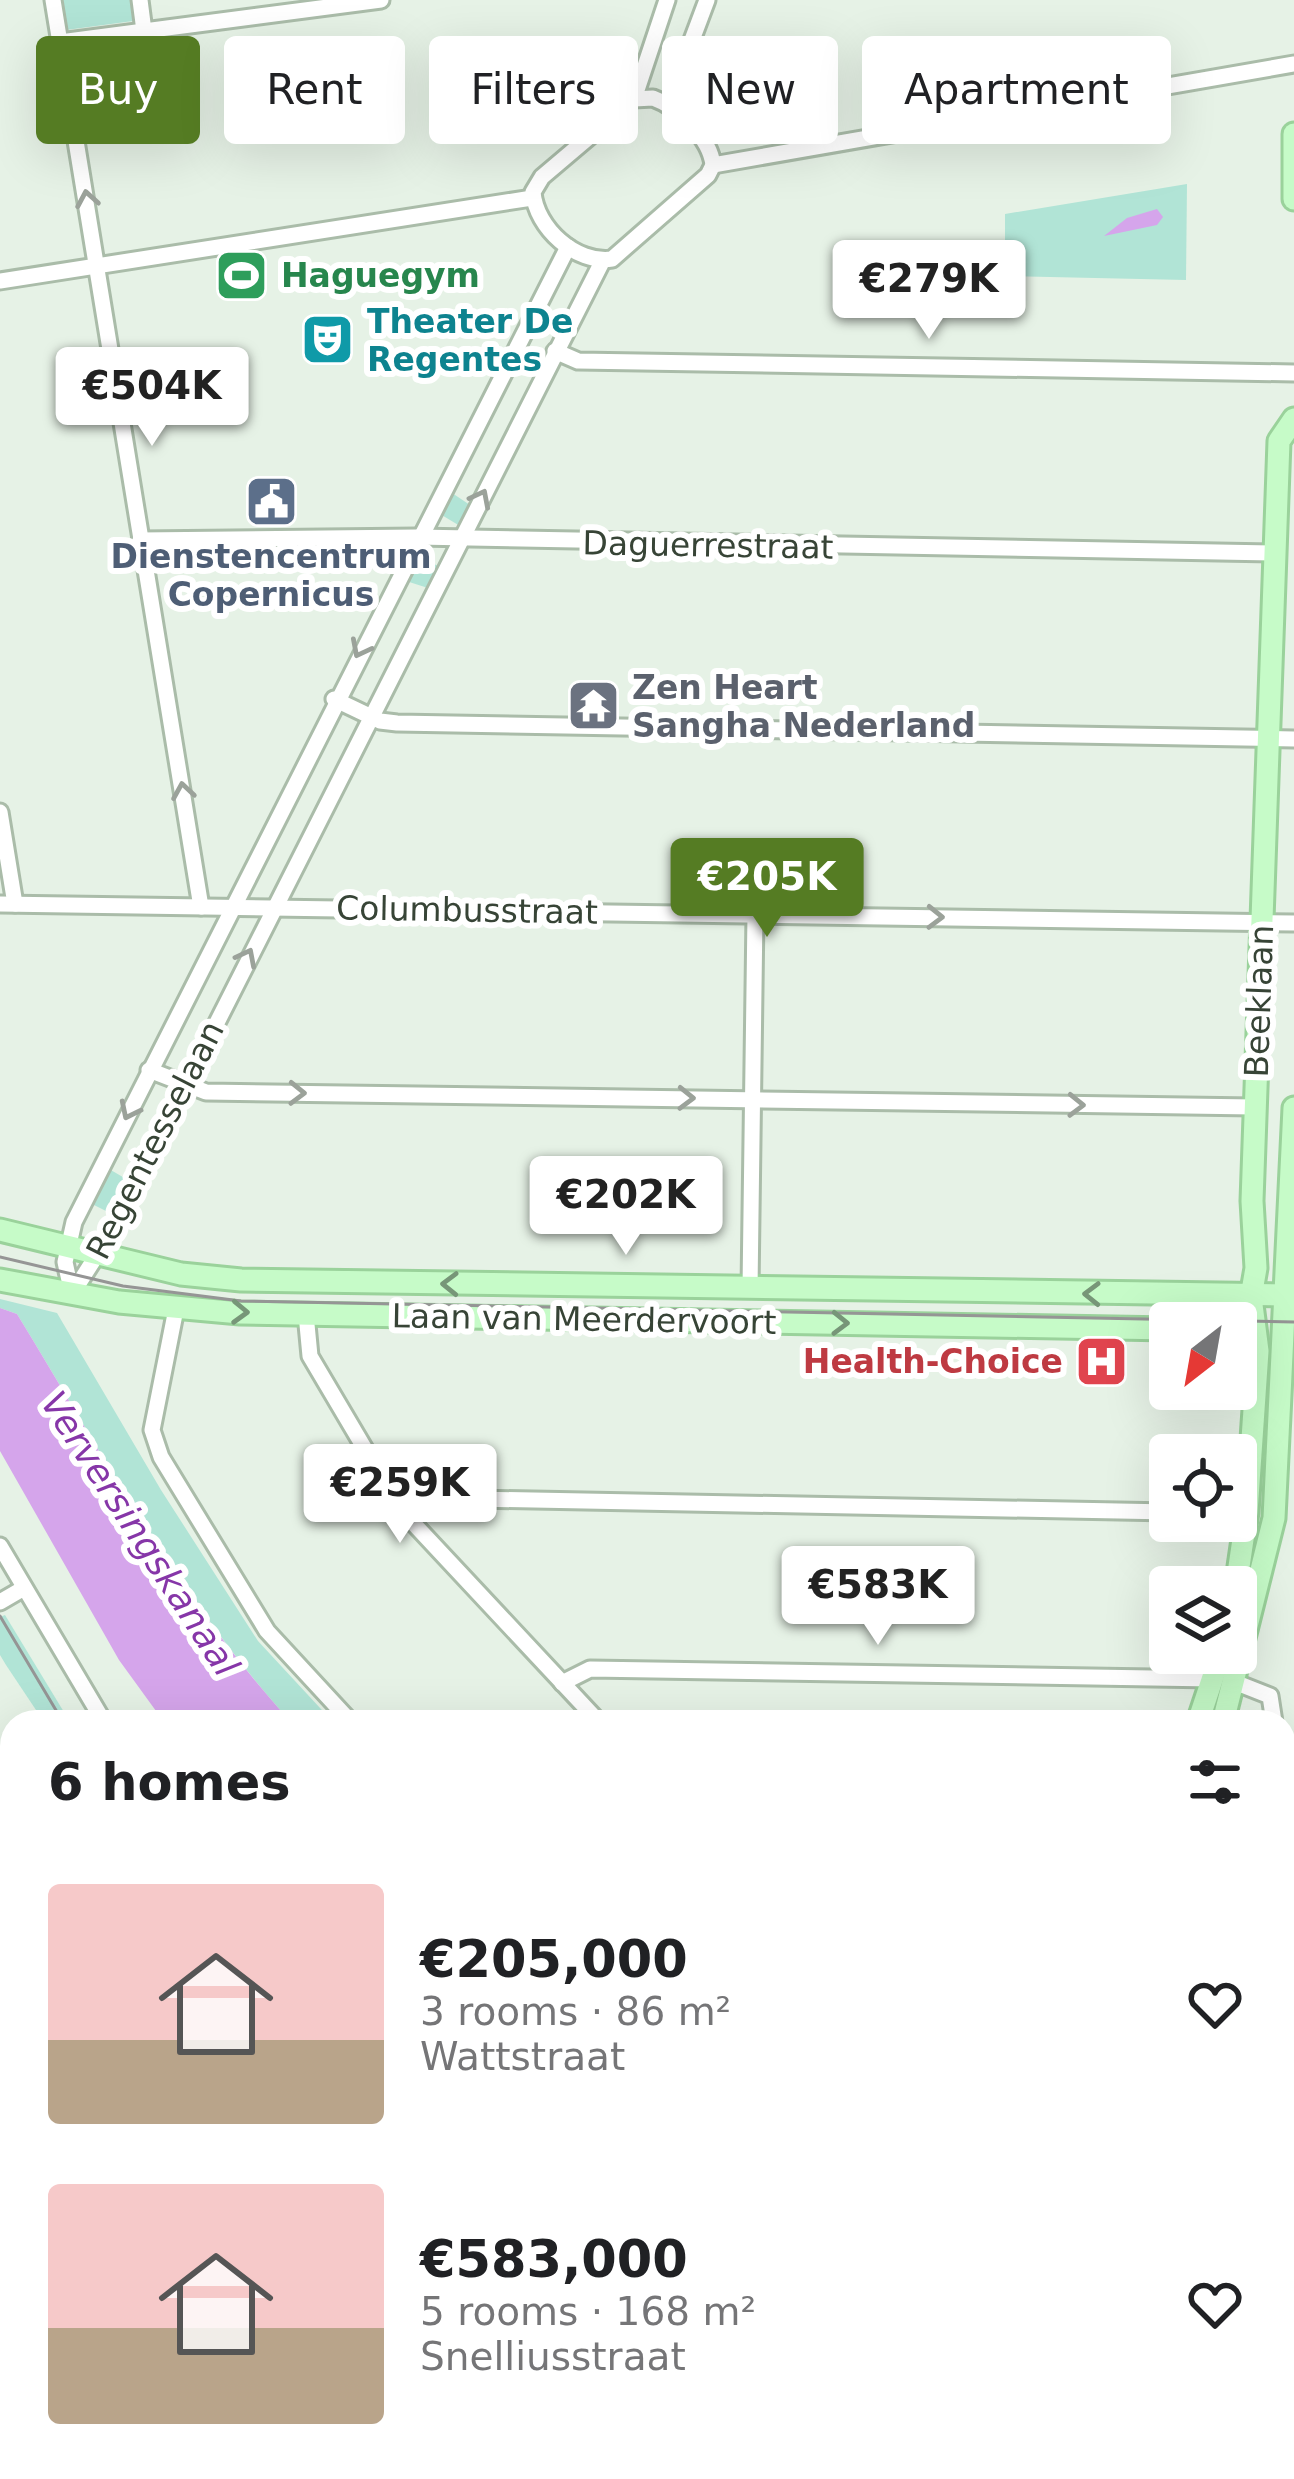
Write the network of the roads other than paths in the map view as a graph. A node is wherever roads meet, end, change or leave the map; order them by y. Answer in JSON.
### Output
{"nodes":[{"id":1,"x":53,"y":0,"type":"edge"},
{"id":2,"x":140,"y":0,"type":"edge"},
{"id":3,"x":381,"y":0,"type":"edge"},
{"id":4,"x":667,"y":0,"type":"edge"},
{"id":5,"x":706,"y":0,"type":"edge"},
{"id":6,"x":144,"y":31,"type":"junction"},
{"id":7,"x":59,"y":36,"type":"edge"},
{"id":8,"x":109,"y":36,"type":"edge"},
{"id":9,"x":693,"y":36,"type":"edge"},
{"id":10,"x":1294,"y":64,"type":"edge"},
{"id":11,"x":638,"y":87,"type":"edge"},
{"id":12,"x":1294,"y":134,"type":"edge"},
{"id":13,"x":77,"y":144,"type":"edge"},
{"id":14,"x":581,"y":144,"type":"edge"},
{"id":15,"x":704,"y":144,"type":"edge"},
{"id":16,"x":713,"y":164,"type":"junction"},
{"id":17,"x":532,"y":198,"type":"junction"},
{"id":18,"x":1294,"y":199,"type":"edge"},
{"id":19,"x":568,"y":247,"type":"junction"},
{"id":20,"x":603,"y":260,"type":"junction"},
{"id":21,"x":98,"y":265,"type":"junction"},
{"id":22,"x":0,"y":281,"type":"edge"},
{"id":23,"x":555,"y":351,"type":"junction"},
{"id":24,"x":1294,"y":374,"type":"edge"},
{"id":25,"x":1294,"y":418,"type":"edge"},
{"id":26,"x":417,"y":537,"type":"junction"},
{"id":27,"x":140,"y":540,"type":"junction"},
{"id":28,"x":460,"y":541,"type":"junction"},
{"id":29,"x":1275,"y":554,"type":"junction"},
{"id":30,"x":334,"y":699,"type":"junction"},
{"id":31,"x":369,"y":717,"type":"junction"},
{"id":32,"x":1268,"y":738,"type":"junction"},
{"id":33,"x":1294,"y":739,"type":"edge"},
{"id":34,"x":0,"y":812,"type":"edge"},
{"id":35,"x":7,"y":904,"type":"edge"},
{"id":36,"x":201,"y":907,"type":"junction"},
{"id":37,"x":233,"y":907,"type":"junction"},
{"id":38,"x":272,"y":908,"type":"junction"},
{"id":39,"x":754,"y":914,"type":"junction"},
{"id":40,"x":1262,"y":922,"type":"junction"},
{"id":41,"x":1294,"y":923,"type":"edge"},
{"id":42,"x":149,"y":1070,"type":"junction"},
{"id":43,"x":181,"y":1086,"type":"junction"},
{"id":44,"x":750,"y":1099,"type":"junction"},
{"id":45,"x":1255,"y":1108,"type":"junction"},
{"id":46,"x":1294,"y":1108,"type":"edge"},
{"id":47,"x":0,"y":1230,"type":"edge"},
{"id":48,"x":67,"y":1245,"type":"junction"},
{"id":49,"x":100,"y":1253,"type":"junction"},
{"id":50,"x":0,"y":1280,"type":"edge"},
{"id":51,"x":750,"y":1289,"type":"junction"},
{"id":52,"x":72,"y":1294,"type":"junction"},
{"id":53,"x":1290,"y":1295,"type":"edge"},
{"id":54,"x":1251,"y":1297,"type":"junction"},
{"id":55,"x":176,"y":1309,"type":"junction"},
{"id":56,"x":306,"y":1314,"type":"junction"},
{"id":57,"x":1149,"y":1329,"type":"edge"},
{"id":58,"x":1266,"y":1335,"type":"edge"},
{"id":59,"x":1294,"y":1370,"type":"edge"},
{"id":60,"x":1282,"y":1402,"type":"junction"},
{"id":61,"x":1253,"y":1434,"type":"edge"},
{"id":62,"x":401,"y":1510,"type":"junction"},
{"id":63,"x":1149,"y":1512,"type":"edge"},
{"id":64,"x":0,"y":1546,"type":"edge"},
{"id":65,"x":23,"y":1588,"type":"junction"},
{"id":66,"x":0,"y":1601,"type":"edge"},
{"id":67,"x":1215,"y":1674,"type":"edge"},
{"id":68,"x":1214,"y":1679,"type":"junction"},
{"id":69,"x":562,"y":1683,"type":"junction"},
{"id":70,"x":1237,"y":1683,"type":"junction"},
{"id":71,"x":97,"y":1710,"type":"edge"},
{"id":72,"x":340,"y":1710,"type":"edge"},
{"id":73,"x":588,"y":1710,"type":"edge"},
{"id":74,"x":1202,"y":1710,"type":"edge"},
{"id":75,"x":1227,"y":1710,"type":"edge"},
{"id":76,"x":1272,"y":1710,"type":"edge"}],
"edges":[{"from":1,"to":7,"type":"street"},
{"from":2,"to":6,"type":"street"},
{"from":3,"to":6,"type":"street"},
{"from":4,"to":11,"type":"street"},
{"from":5,"to":9,"type":"street"},
{"from":6,"to":8,"type":"street"},
{"from":10,"to":16,"type":"street"},
{"from":12,"to":18,"type":"street"},
{"from":21,"to":13,"type":"street","one_way":true},
{"from":14,"to":17,"type":"street"},
{"from":15,"to":16,"type":"street"},
{"from":16,"to":20,"type":"street"},
{"from":17,"to":19,"type":"street"},
{"from":17,"to":21,"type":"street"},
{"from":19,"to":20,"type":"street"},
{"from":19,"to":26,"type":"street","name":"Regentesselaan"},
{"from":20,"to":23,"type":"street","name":"Regentesselaan"},
{"from":21,"to":22,"type":"street"},
{"from":21,"to":27,"type":"street"},
{"from":23,"to":24,"type":"street"},
{"from":28,"to":23,"type":"street","name":"Regentesselaan","one_way":true},
{"from":25,"to":29,"type":"street","name":"Beeklaan"},
{"from":26,"to":27,"type":"street","name":"Daguerrestraat"},
{"from":26,"to":28,"type":"street","name":"Daguerrestraat"},
{"from":26,"to":30,"type":"street","name":"Regentesselaan","one_way":true},
{"from":36,"to":27,"type":"street","one_way":true},
{"from":28,"to":29,"type":"street","name":"Daguerrestraat"},
{"from":28,"to":31,"type":"street","name":"Regentesselaan"},
{"from":29,"to":32,"type":"street","name":"Beeklaan"},
{"from":30,"to":31,"type":"street"},
{"from":30,"to":37,"type":"street","name":"Regentesselaan"},
{"from":31,"to":32,"type":"street"},
{"from":31,"to":38,"type":"street","name":"Regentesselaan"},
{"from":32,"to":33,"type":"street"},
{"from":32,"to":40,"type":"street","name":"Beeklaan"},
{"from":34,"to":35,"type":"street"},
{"from":35,"to":36,"type":"street","name":"Columbusstraat"},
{"from":36,"to":37,"type":"street","name":"Columbusstraat"},
{"from":37,"to":38,"type":"street","name":"Columbusstraat"},
{"from":37,"to":42,"type":"street","name":"Regentesselaan"},
{"from":38,"to":39,"type":"street","name":"Columbusstraat"},
{"from":43,"to":38,"type":"street","name":"Regentesselaan","one_way":true},
{"from":39,"to":40,"type":"street","name":"Columbusstraat","one_way":true},
{"from":39,"to":44,"type":"street"},
{"from":40,"to":41,"type":"street","name":"Columbusstraat"},
{"from":40,"to":45,"type":"street","name":"Beeklaan"},
{"from":42,"to":43,"type":"street"},
{"from":42,"to":48,"type":"street","name":"Regentesselaan","one_way":true},
{"from":43,"to":44,"type":"street","one_way":true},
{"from":43,"to":49,"type":"street","name":"Regentesselaan"},
{"from":44,"to":45,"type":"street","one_way":true},
{"from":44,"to":51,"type":"street"},
{"from":45,"to":54,"type":"street","name":"Beeklaan"},
{"from":46,"to":53,"type":"street","name":"Beeklaan"},
{"from":47,"to":48,"type":"street","name":"Laan van Meerdervoort"},
{"from":48,"to":49,"type":"street","name":"Laan van Meerdervoort"},
{"from":48,"to":52,"type":"street","name":"Regentesselaan"},
{"from":51,"to":49,"type":"street","name":"Laan van Meerdervoort","one_way":true},
{"from":49,"to":52,"type":"street","name":"Regentesselaan"},
{"from":50,"to":52,"type":"street","name":"Laan van Meerdervoort"},
{"from":54,"to":51,"type":"street","name":"Laan van Meerdervoort","one_way":true},
{"from":52,"to":55,"type":"street","name":"Laan van Meerdervoort"},
{"from":53,"to":54,"type":"street","name":"Laan van Meerdervoort"},
{"from":53,"to":58,"type":"street","name":"Beeklaan"},
{"from":54,"to":58,"type":"street","name":"Beeklaan"},
{"from":55,"to":56,"type":"street","name":"Laan van Meerdervoort","one_way":true},
{"from":55,"to":72,"type":"street"},
{"from":56,"to":57,"type":"street","name":"Laan van Meerdervoort","one_way":true},
{"from":56,"to":62,"type":"street"},
{"from":58,"to":60,"type":"street","name":"Beeklaan"},
{"from":58,"to":61,"type":"street","name":"Beeklaan"},
{"from":59,"to":60,"type":"street"},
{"from":60,"to":70,"type":"street","name":"Beeklaan"},
{"from":62,"to":63,"type":"street"},
{"from":62,"to":69,"type":"street"},
{"from":64,"to":65,"type":"street"},
{"from":65,"to":66,"type":"street"},
{"from":65,"to":71,"type":"street"},
{"from":67,"to":68,"type":"street"},
{"from":68,"to":69,"type":"street"},
{"from":68,"to":74,"type":"street"},
{"from":69,"to":73,"type":"street"},
{"from":70,"to":75,"type":"street","name":"Beeklaan"},
{"from":70,"to":76,"type":"street"}]}
